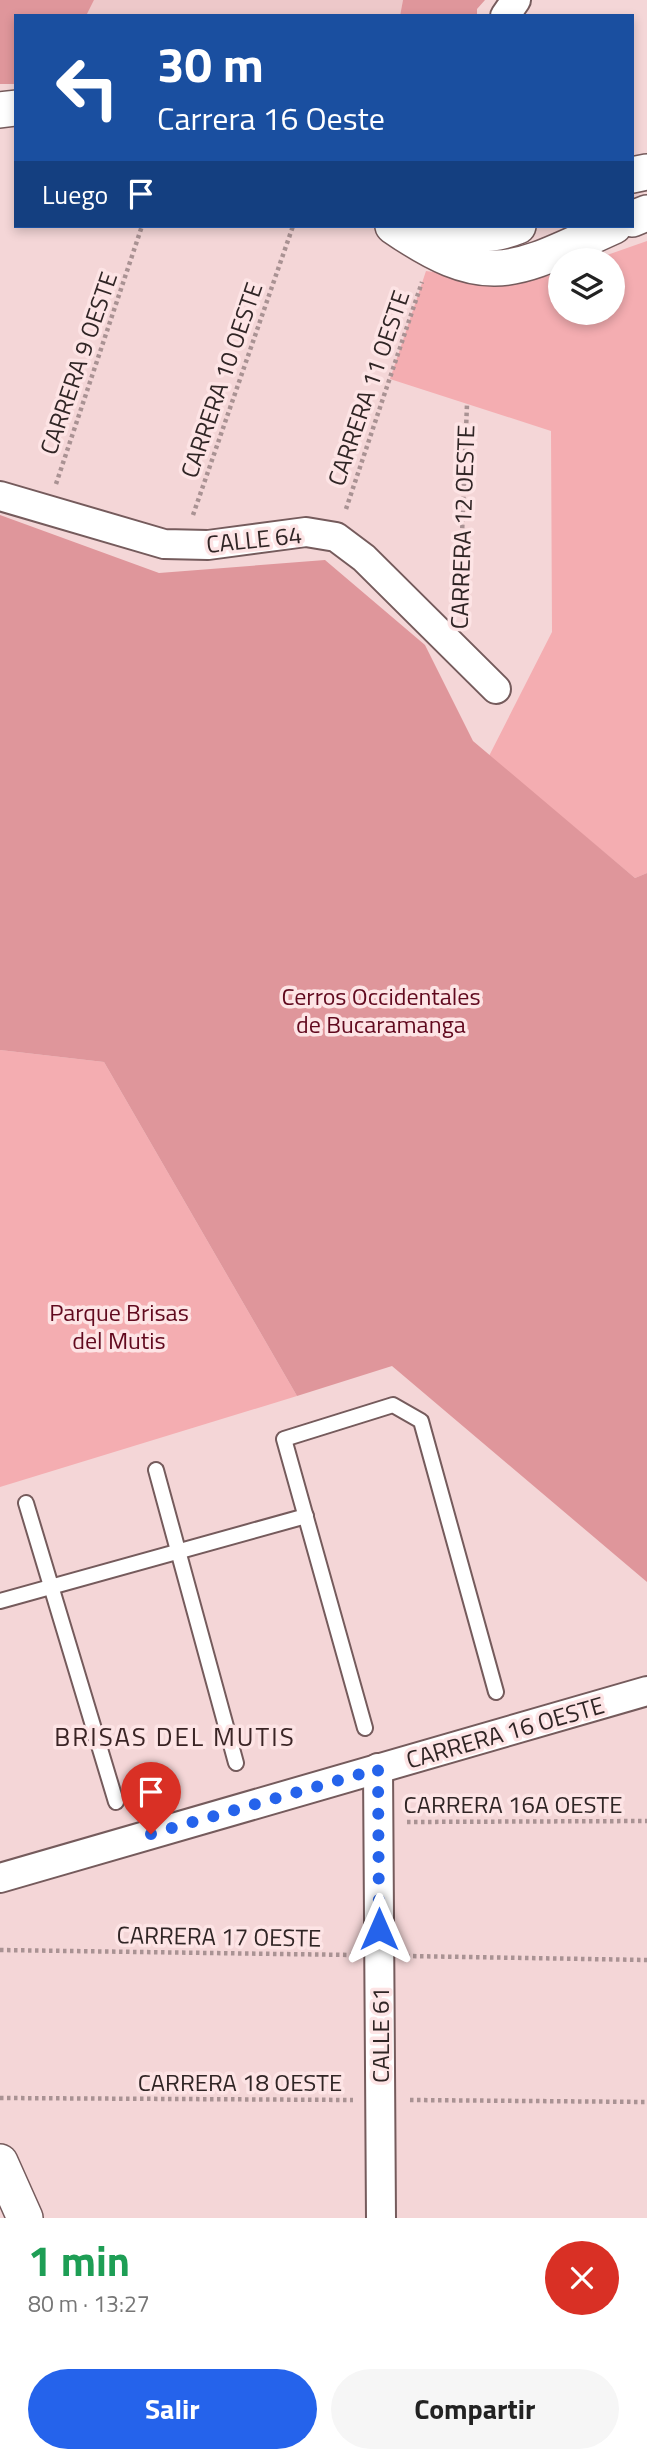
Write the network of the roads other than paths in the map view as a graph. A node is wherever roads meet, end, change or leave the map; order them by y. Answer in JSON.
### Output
{"nodes":[{"id":1,"x":407,"y":228,"type":"edge"},
{"id":2,"x":511,"y":228,"type":"edge"},
{"id":3,"x":553,"y":228,"type":"edge"},
{"id":4,"x":599,"y":233,"type":"edge"},
{"id":5,"x":450,"y":234,"type":"edge"},
{"id":6,"x":0,"y":496,"type":"edge"},
{"id":7,"x":496,"y":690,"type":"dead end"},
{"id":8,"x":156,"y":1469,"type":"dead end"},
{"id":9,"x":26,"y":1503,"type":"dead end"},
{"id":10,"x":306,"y":1516,"type":"junction"},
{"id":11,"x":178,"y":1552,"type":"junction"},
{"id":12,"x":51,"y":1587,"type":"junction"},
{"id":13,"x":0,"y":1601,"type":"edge"},
{"id":14,"x":647,"y":1691,"type":"edge"},
{"id":15,"x":496,"y":1692,"type":"dead end"},
{"id":16,"x":365,"y":1728,"type":"dead end"},
{"id":17,"x":236,"y":1763,"type":"dead end"},
{"id":18,"x":378,"y":1769,"type":"junction"},
{"id":19,"x":116,"y":1802,"type":"dead end"},
{"id":20,"x":0,"y":1878,"type":"edge"},
{"id":21,"x":0,"y":2162,"type":"edge"},
{"id":22,"x":25,"y":2218,"type":"edge"},
{"id":23,"x":381,"y":2218,"type":"edge"}],
"edges":[{"from":1,"to":5,"type":"street"},
{"from":2,"to":5,"type":"street"},
{"from":3,"to":4,"type":"street"},
{"from":4,"to":5,"type":"street"},
{"from":6,"to":7,"type":"street","name":"CALLE 64"},
{"from":8,"to":11,"type":"lane"},
{"from":9,"to":12,"type":"lane"},
{"from":10,"to":11,"type":"lane"},
{"from":10,"to":15,"type":"lane"},
{"from":10,"to":16,"type":"lane"},
{"from":11,"to":12,"type":"lane"},
{"from":11,"to":17,"type":"lane"},
{"from":12,"to":13,"type":"lane"},
{"from":12,"to":19,"type":"lane"},
{"from":14,"to":18,"type":"street","name":"CARRERA 16 OESTE"},
{"from":18,"to":20,"type":"street","name":"CARRERA 16 OESTE"},
{"from":18,"to":23,"type":"street","name":"CALLE 61"},
{"from":21,"to":22,"type":"street"}]}
